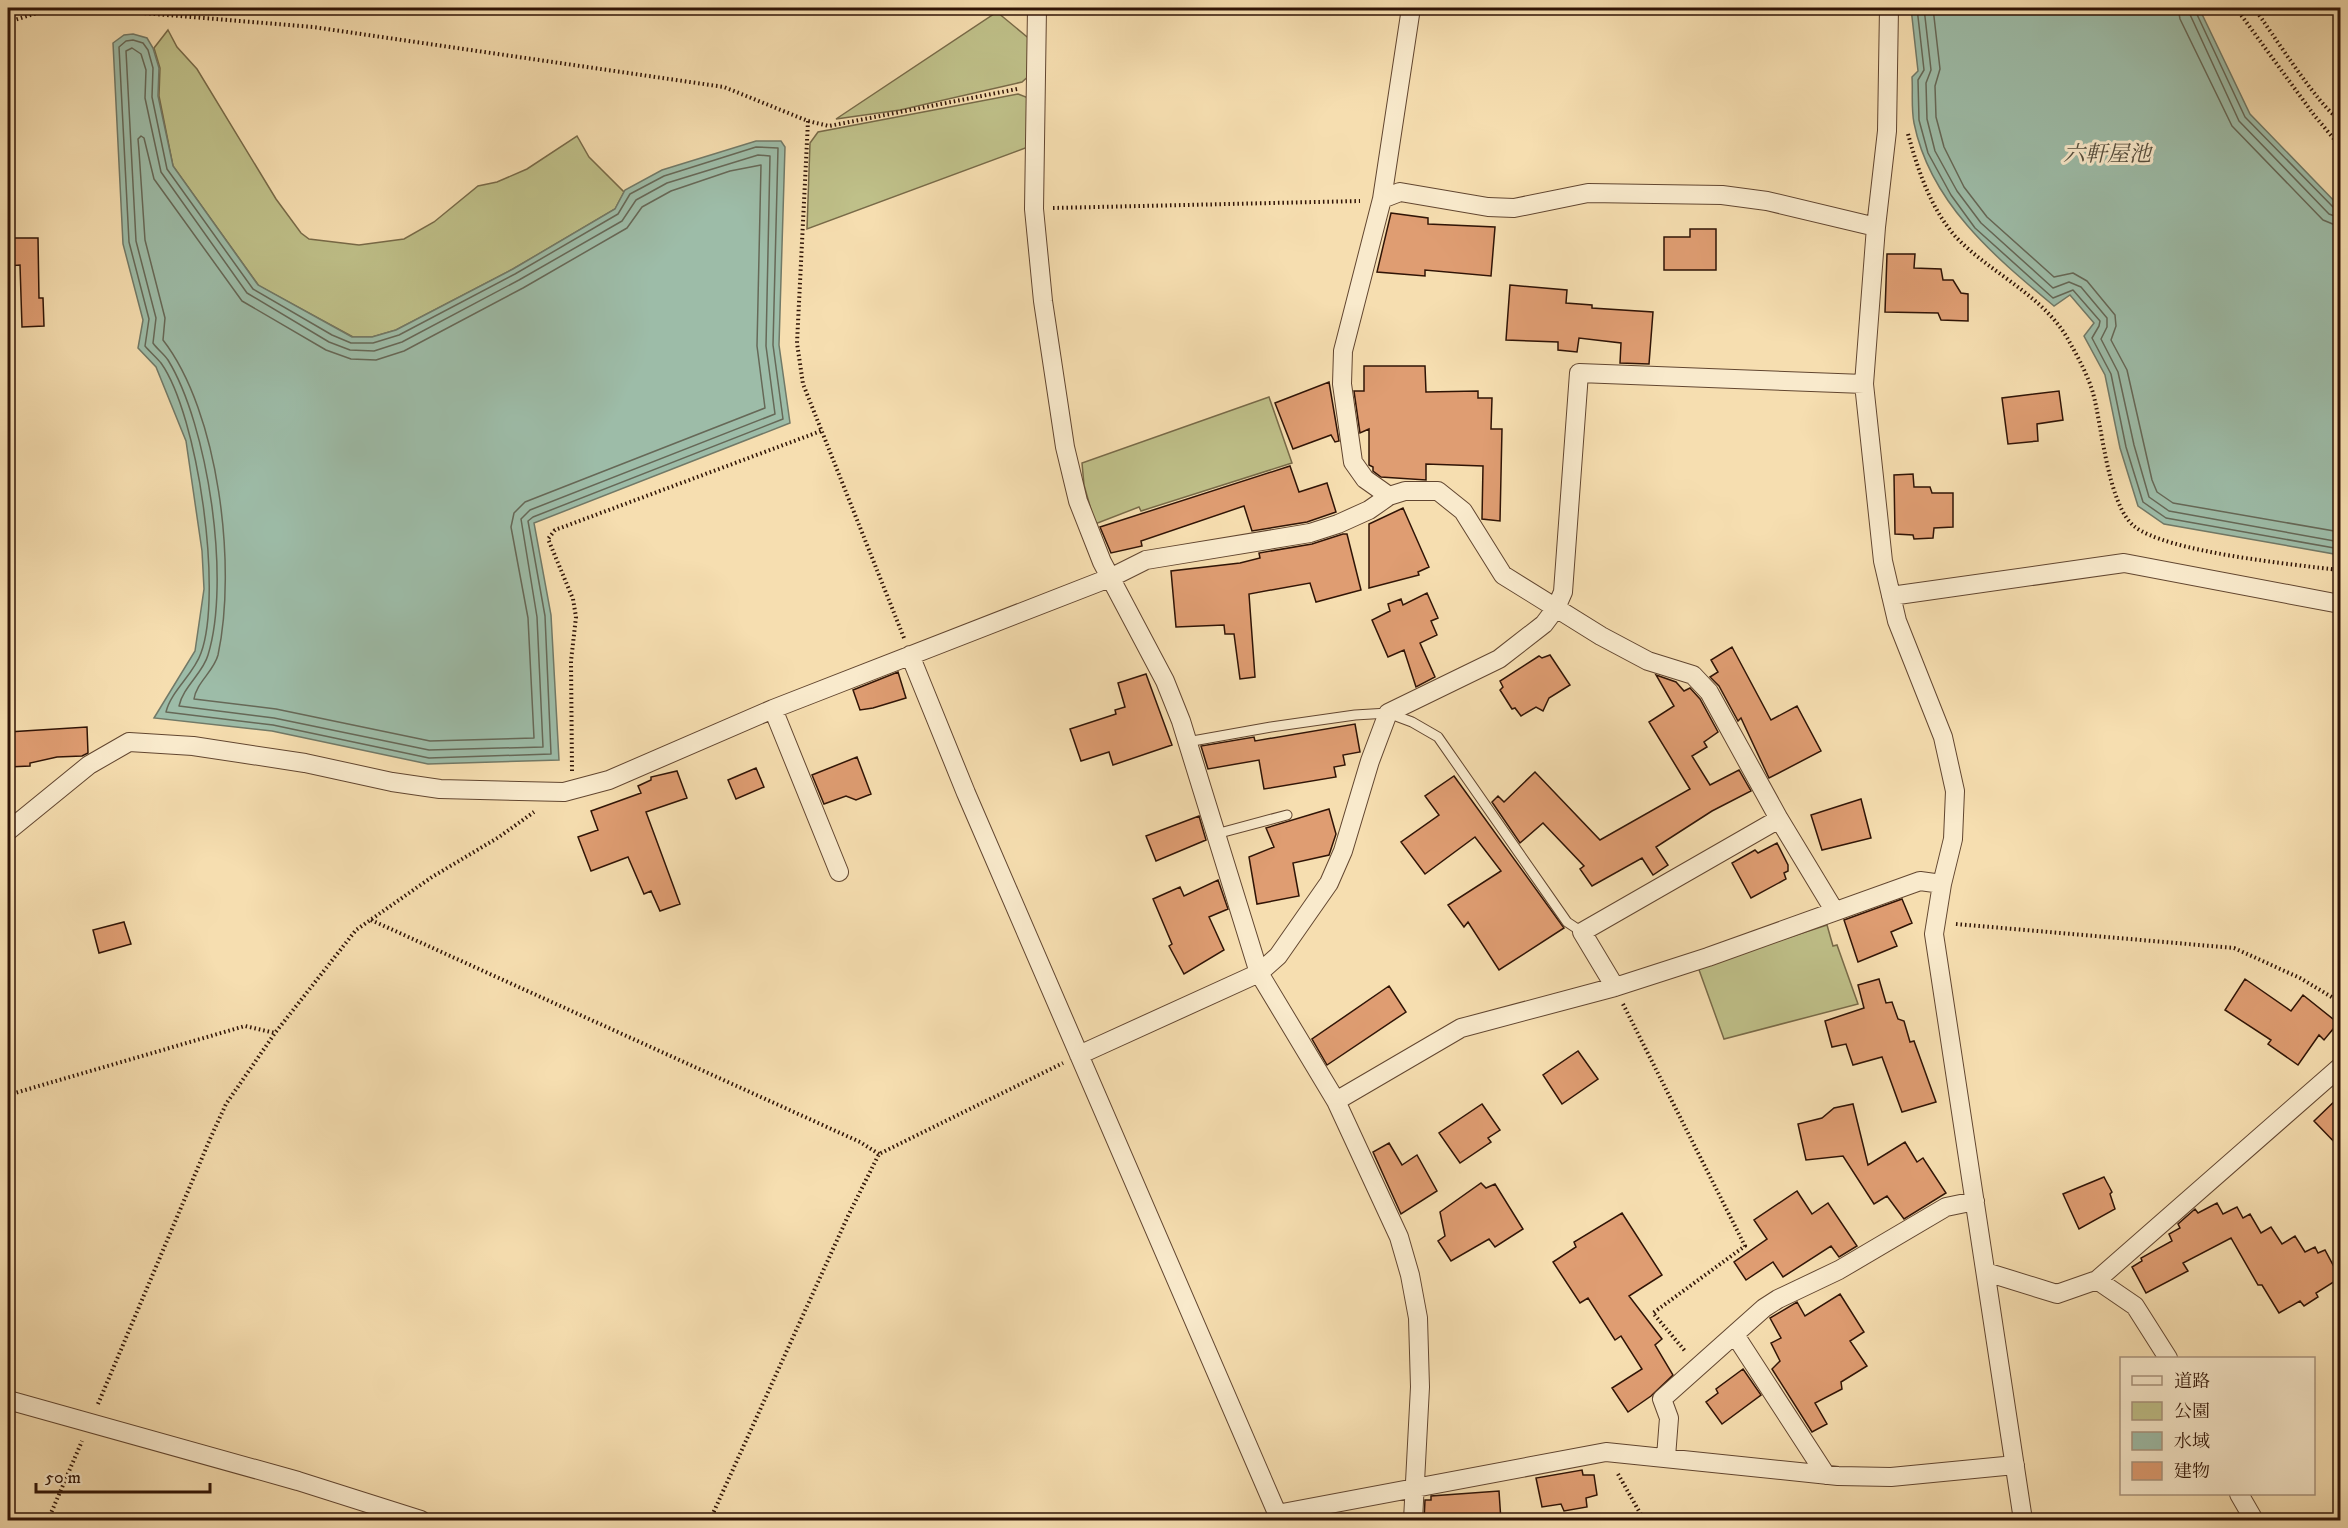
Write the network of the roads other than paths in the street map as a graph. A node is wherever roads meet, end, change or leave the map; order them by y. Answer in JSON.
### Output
{"nodes":[{"id":1,"x":1037,"y":8,"type":"edge"},
{"id":2,"x":1411,"y":8,"type":"edge"},
{"id":3,"x":1889,"y":8,"type":"edge"},
{"id":4,"x":1382,"y":199,"type":"junction"},
{"id":5,"x":1876,"y":227,"type":"junction"},
{"id":6,"x":1864,"y":384,"type":"junction"},
{"id":7,"x":1389,"y":496,"type":"junction"},
{"id":8,"x":1112,"y":577,"type":"junction"},
{"id":9,"x":1891,"y":596,"type":"junction"},
{"id":10,"x":2340,"y":604,"type":"edge"},
{"id":11,"x":1556,"y":608,"type":"junction"},
{"id":12,"x":910,"y":654,"type":"junction"},
{"id":13,"x":773,"y":709,"type":"junction"},
{"id":14,"x":1388,"y":713,"type":"junction"},
{"id":15,"x":1187,"y":742,"type":"junction"},
{"id":16,"x":1287,"y":815,"type":"dead end"},
{"id":17,"x":1779,"y":819,"type":"junction"},
{"id":18,"x":8,"y":831,"type":"edge"},
{"id":19,"x":1216,"y":834,"type":"junction"},
{"id":20,"x":839,"y":872,"type":"dead end"},
{"id":21,"x":1942,"y":884,"type":"junction"},
{"id":22,"x":1834,"y":910,"type":"junction"},
{"id":23,"x":1582,"y":932,"type":"junction"},
{"id":24,"x":1260,"y":973,"type":"junction"},
{"id":25,"x":1615,"y":987,"type":"junction"},
{"id":26,"x":1079,"y":1055,"type":"junction"},
{"id":27,"x":2340,"y":1067,"type":"edge"},
{"id":28,"x":1336,"y":1101,"type":"junction"},
{"id":29,"x":1975,"y":1201,"type":"junction"},
{"id":30,"x":1986,"y":1272,"type":"junction"},
{"id":31,"x":2097,"y":1280,"type":"junction"},
{"id":32,"x":1735,"y":1335,"type":"junction"},
{"id":33,"x":2167,"y":1357,"type":"edge"},
{"id":34,"x":8,"y":1400,"type":"edge"},
{"id":35,"x":1666,"y":1457,"type":"junction"},
{"id":36,"x":2014,"y":1465,"type":"junction"},
{"id":37,"x":1826,"y":1475,"type":"junction"},
{"id":38,"x":1415,"y":1487,"type":"junction"},
{"id":39,"x":2240,"y":1495,"type":"edge"},
{"id":40,"x":1279,"y":1517,"type":"edge"},
{"id":41,"x":421,"y":1521,"type":"edge"},
{"id":42,"x":1413,"y":1521,"type":"edge"},
{"id":43,"x":2023,"y":1521,"type":"edge"},
{"id":44,"x":2254,"y":1521,"type":"edge"}],
"edges":[{"from":1,"to":8,"type":"street"},
{"from":2,"to":4,"type":"street"},
{"from":3,"to":5,"type":"street"},
{"from":4,"to":5,"type":"street"},
{"from":4,"to":7,"type":"street"},
{"from":5,"to":6,"type":"street"},
{"from":6,"to":9,"type":"street"},
{"from":6,"to":11,"type":"street"},
{"from":7,"to":8,"type":"street"},
{"from":7,"to":11,"type":"street"},
{"from":8,"to":12,"type":"street"},
{"from":8,"to":15,"type":"street"},
{"from":9,"to":10,"type":"street"},
{"from":9,"to":21,"type":"street"},
{"from":11,"to":14,"type":"street"},
{"from":11,"to":17,"type":"street"},
{"from":12,"to":13,"type":"street"},
{"from":12,"to":26,"type":"street"},
{"from":13,"to":18,"type":"street"},
{"from":13,"to":20,"type":"street"},
{"from":14,"to":15,"type":"lane"},
{"from":14,"to":23,"type":"lane"},
{"from":14,"to":24,"type":"street"},
{"from":15,"to":19,"type":"street"},
{"from":16,"to":19,"type":"lane"},
{"from":17,"to":22,"type":"street"},
{"from":17,"to":23,"type":"street"},
{"from":19,"to":24,"type":"street"},
{"from":21,"to":22,"type":"street"},
{"from":21,"to":29,"type":"street"},
{"from":22,"to":25,"type":"street"},
{"from":23,"to":25,"type":"street"},
{"from":24,"to":26,"type":"street"},
{"from":24,"to":28,"type":"street"},
{"from":25,"to":28,"type":"street"},
{"from":26,"to":40,"type":"street"},
{"from":27,"to":31,"type":"street"},
{"from":28,"to":38,"type":"street"},
{"from":29,"to":30,"type":"street"},
{"from":29,"to":32,"type":"street"},
{"from":30,"to":31,"type":"street"},
{"from":30,"to":36,"type":"street"},
{"from":31,"to":33,"type":"street"},
{"from":32,"to":35,"type":"street"},
{"from":32,"to":37,"type":"street"},
{"from":34,"to":41,"type":"street"},
{"from":35,"to":37,"type":"street"},
{"from":35,"to":38,"type":"street"},
{"from":36,"to":37,"type":"street"},
{"from":36,"to":43,"type":"street"},
{"from":38,"to":40,"type":"street"},
{"from":38,"to":42,"type":"street"},
{"from":39,"to":44,"type":"street"}]}
